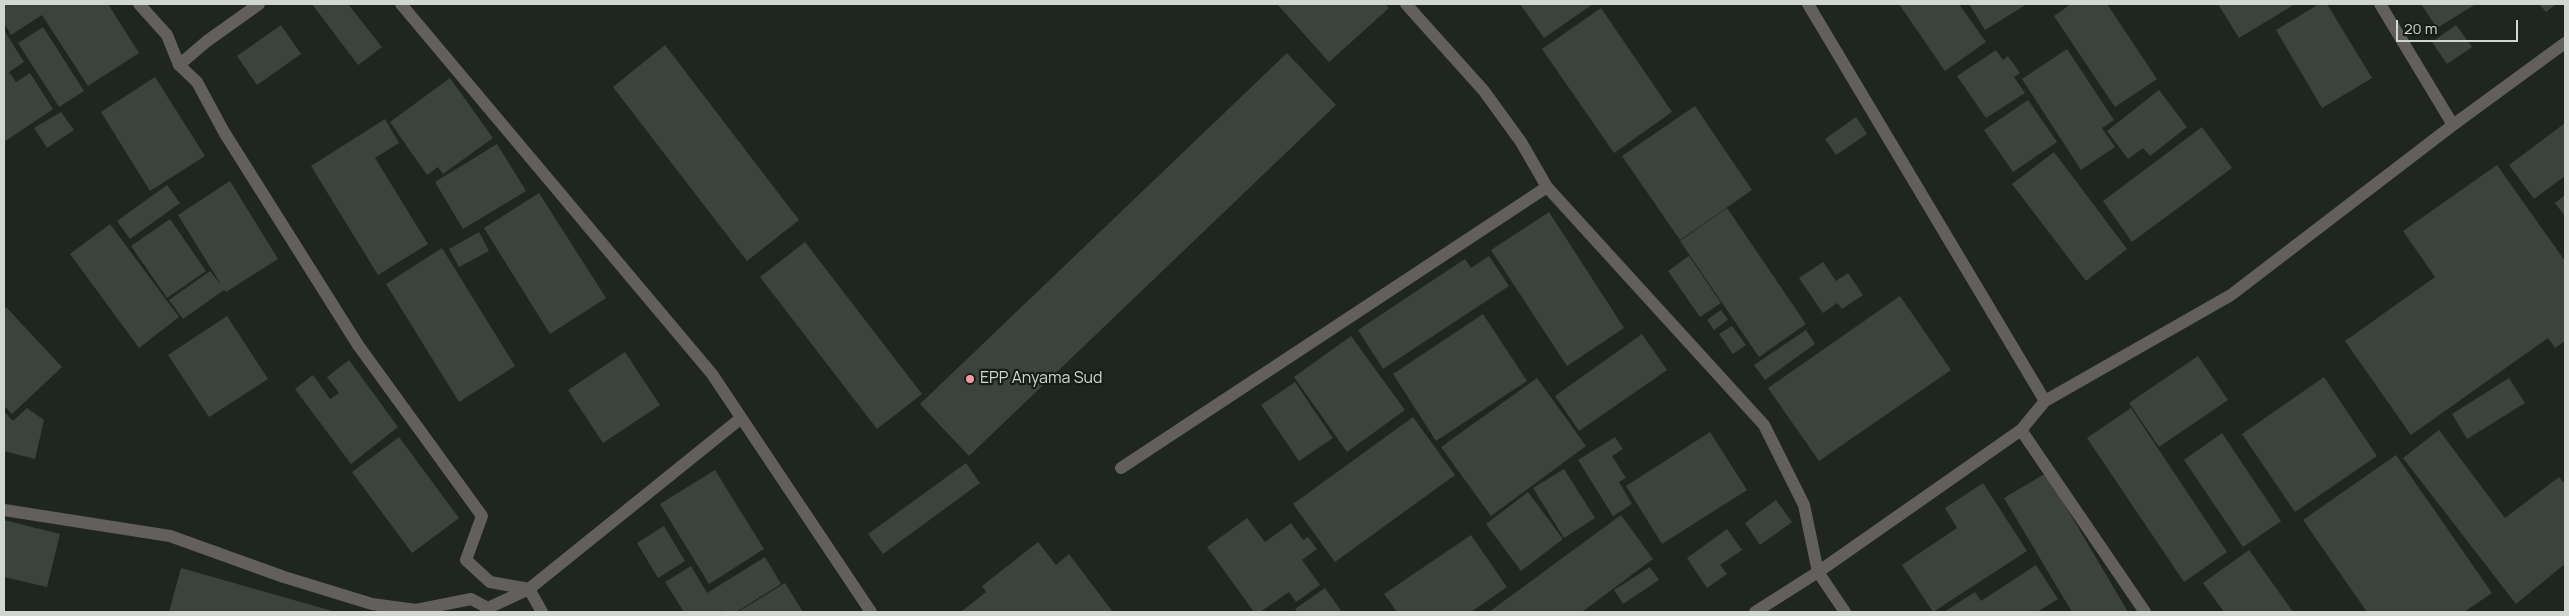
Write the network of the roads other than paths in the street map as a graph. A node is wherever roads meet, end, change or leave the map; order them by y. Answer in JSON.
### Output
{"nodes":[{"id":1,"x":140,"y":4,"type":"edge"},
{"id":2,"x":259,"y":4,"type":"edge"},
{"id":3,"x":401,"y":4,"type":"edge"},
{"id":4,"x":1406,"y":4,"type":"edge"},
{"id":5,"x":1808,"y":4,"type":"edge"},
{"id":6,"x":2380,"y":4,"type":"edge"},
{"id":7,"x":2565,"y":43,"type":"edge"},
{"id":8,"x":179,"y":66,"type":"junction"},
{"id":9,"x":2452,"y":125,"type":"junction"},
{"id":10,"x":1547,"y":187,"type":"junction"},
{"id":11,"x":2045,"y":401,"type":"junction"},
{"id":12,"x":740,"y":419,"type":"junction"},
{"id":13,"x":2021,"y":430,"type":"junction"},
{"id":14,"x":1121,"y":468,"type":"dead end"},
{"id":15,"x":4,"y":510,"type":"edge"},
{"id":16,"x":1818,"y":572,"type":"junction"},
{"id":17,"x":529,"y":589,"type":"junction"},
{"id":18,"x":542,"y":612,"type":"edge"},
{"id":19,"x":871,"y":612,"type":"edge"},
{"id":20,"x":1755,"y":612,"type":"edge"},
{"id":21,"x":1845,"y":612,"type":"edge"},
{"id":22,"x":2145,"y":612,"type":"edge"}],
"edges":[{"from":1,"to":8,"type":"street"},
{"from":2,"to":8,"type":"street"},
{"from":3,"to":12,"type":"street"},
{"from":4,"to":10,"type":"street"},
{"from":5,"to":11,"type":"street"},
{"from":6,"to":9,"type":"street"},
{"from":7,"to":9,"type":"street"},
{"from":8,"to":17,"type":"street"},
{"from":9,"to":11,"type":"street"},
{"from":10,"to":14,"type":"street"},
{"from":10,"to":16,"type":"street"},
{"from":11,"to":13,"type":"street"},
{"from":12,"to":17,"type":"street"},
{"from":12,"to":19,"type":"street"},
{"from":13,"to":16,"type":"street"},
{"from":13,"to":22,"type":"street"},
{"from":15,"to":17,"type":"street"},
{"from":16,"to":20,"type":"street"},
{"from":16,"to":21,"type":"street"},
{"from":17,"to":18,"type":"street"}]}
